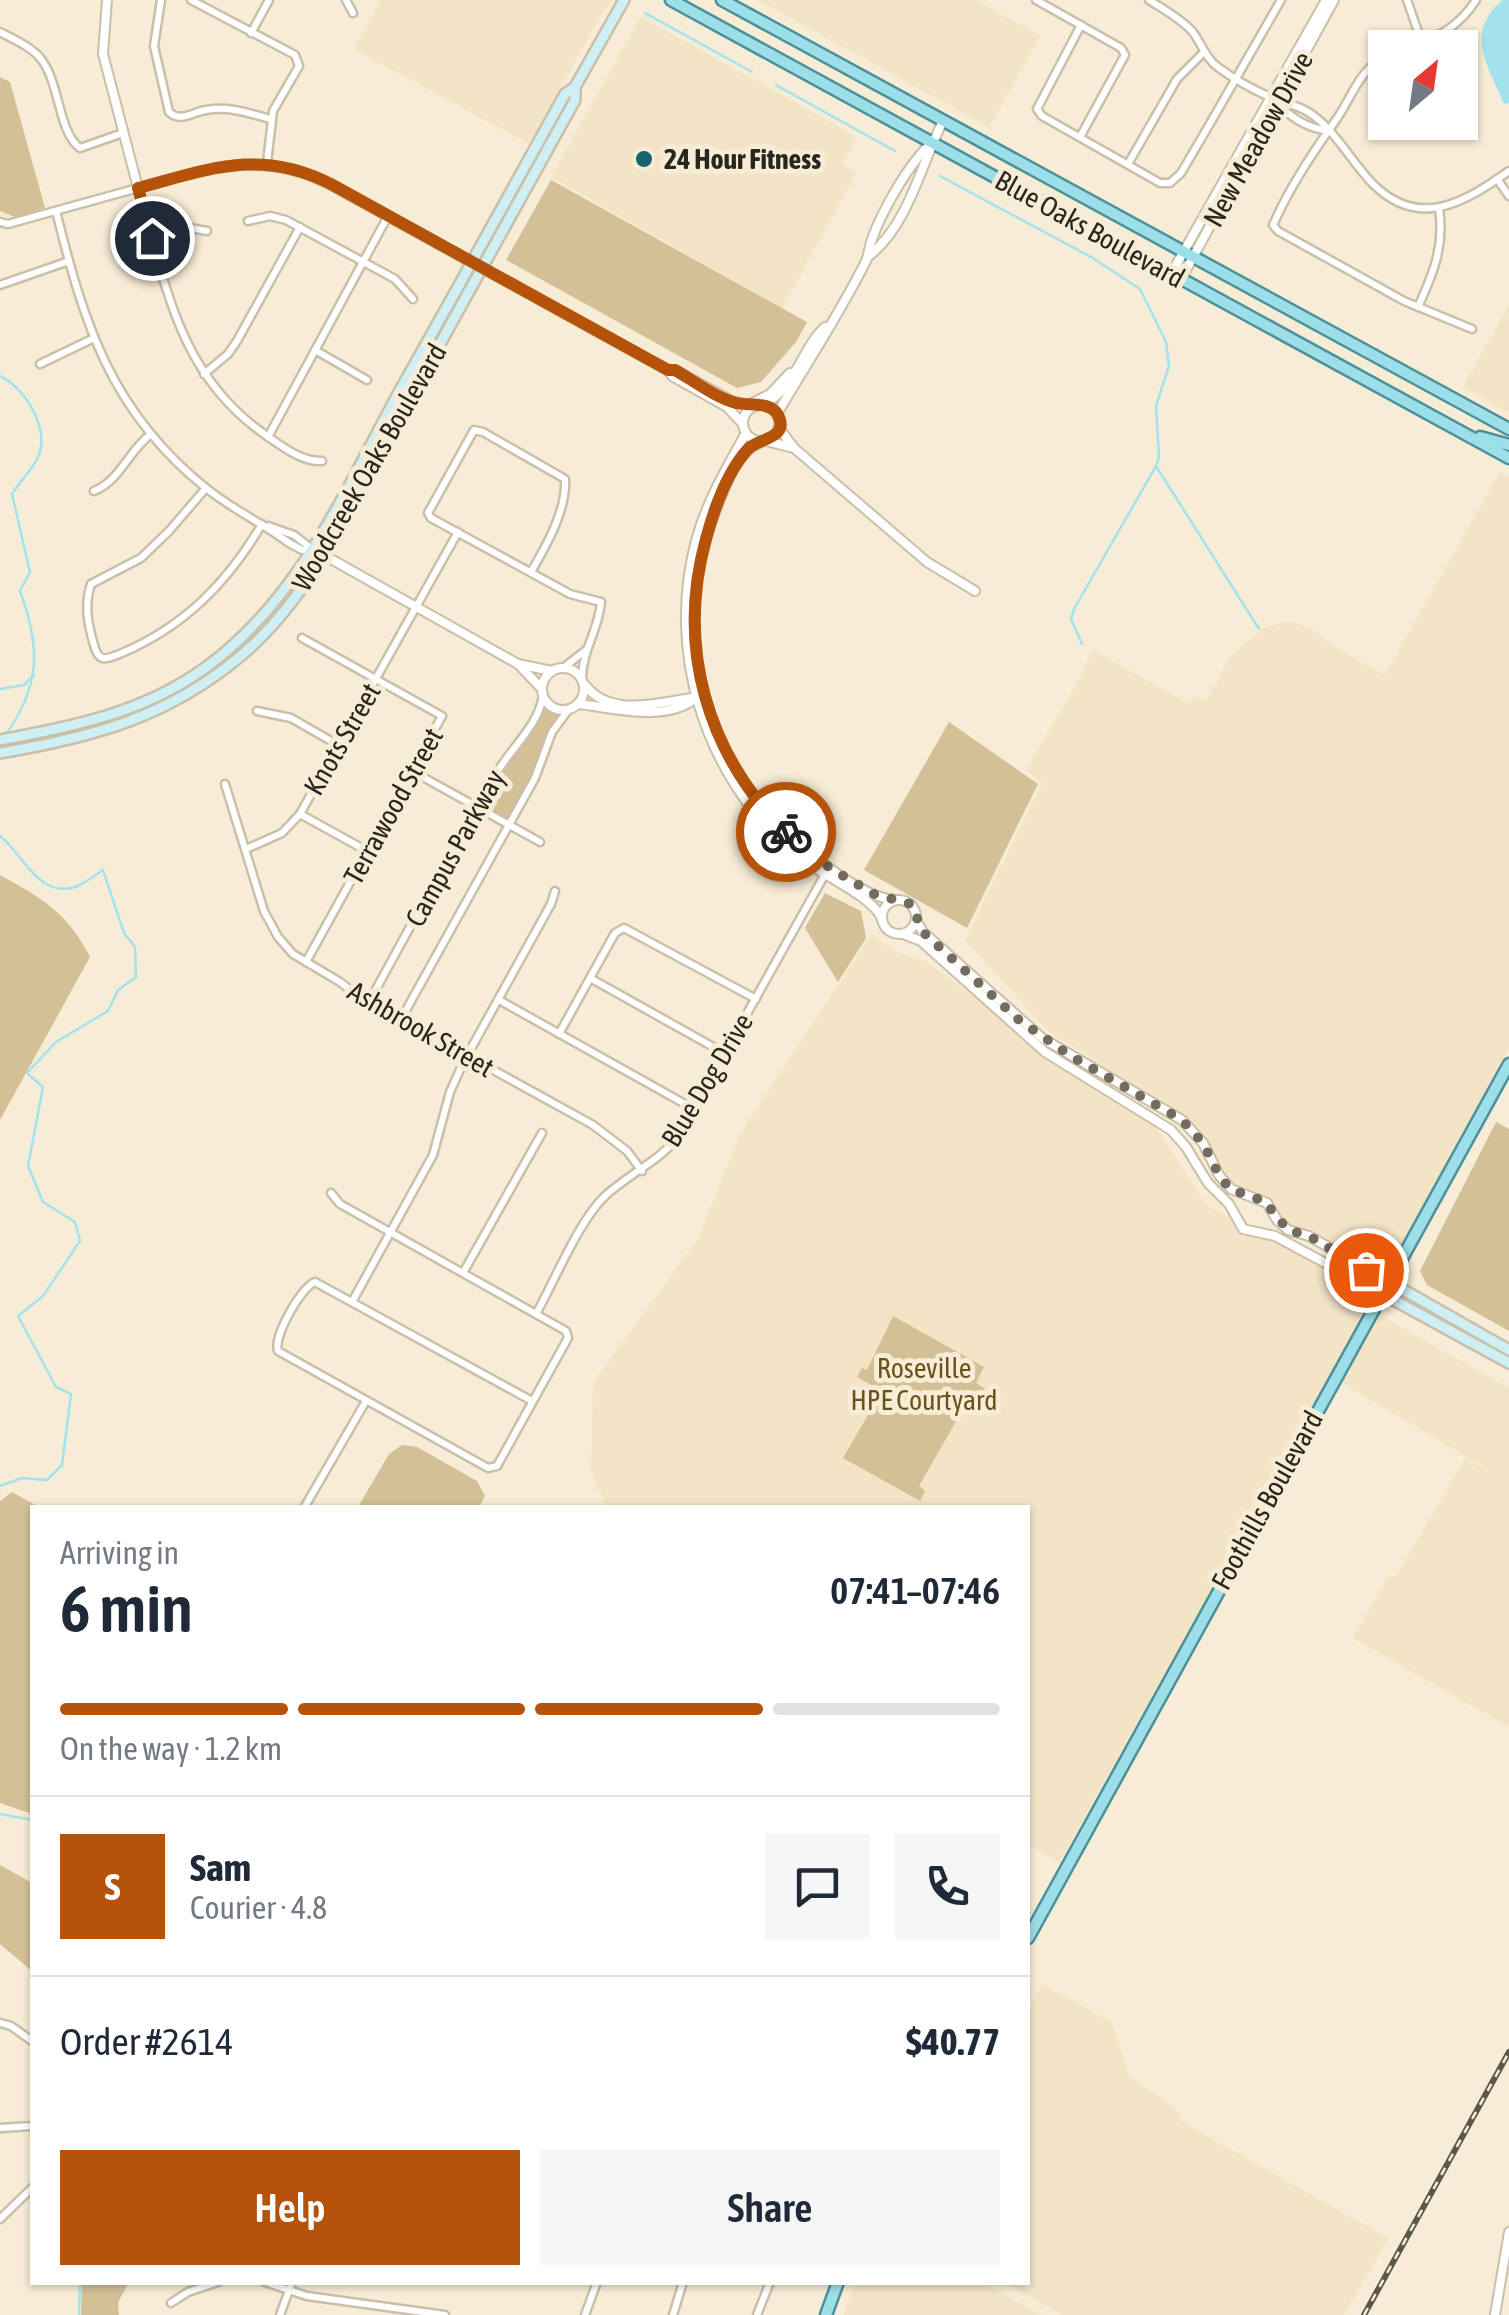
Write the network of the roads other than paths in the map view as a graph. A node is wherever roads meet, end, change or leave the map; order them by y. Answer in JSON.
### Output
{"nodes":[{"id":1,"x":107,"y":0,"type":"edge"},
{"id":2,"x":161,"y":0,"type":"edge"},
{"id":3,"x":192,"y":0,"type":"edge"},
{"id":4,"x":269,"y":0,"type":"edge"},
{"id":5,"x":346,"y":0,"type":"edge"},
{"id":6,"x":624,"y":0,"type":"edge"},
{"id":7,"x":671,"y":0,"type":"edge"},
{"id":8,"x":722,"y":0,"type":"edge"},
{"id":9,"x":1036,"y":0,"type":"edge"},
{"id":10,"x":1148,"y":0,"type":"edge"},
{"id":11,"x":1281,"y":0,"type":"edge"},
{"id":12,"x":1326,"y":0,"type":"edge"},
{"id":13,"x":1334,"y":0,"type":"edge"},
{"id":14,"x":1407,"y":0,"type":"edge"},
{"id":15,"x":1476,"y":0,"type":"edge"},
{"id":16,"x":353,"y":13,"type":"dead end"},
{"id":17,"x":1082,"y":25,"type":"junction"},
{"id":18,"x":1417,"y":30,"type":"edge"},
{"id":19,"x":1448,"y":30,"type":"edge"},
{"id":20,"x":0,"y":32,"type":"edge"},
{"id":21,"x":251,"y":32,"type":"junction"},
{"id":22,"x":1204,"y":53,"type":"junction"},
{"id":23,"x":1368,"y":70,"type":"edge"},
{"id":24,"x":1236,"y":78,"type":"junction"},
{"id":25,"x":575,"y":87,"type":"junction"},
{"id":26,"x":1274,"y":99,"type":"junction"},
{"id":27,"x":1308,"y":112,"type":"junction"},
{"id":28,"x":270,"y":118,"type":"junction"},
{"id":29,"x":943,"y":122,"type":"junction"},
{"id":30,"x":1303,"y":122,"type":"junction"},
{"id":31,"x":1327,"y":130,"type":"junction"},
{"id":32,"x":123,"y":133,"type":"junction"},
{"id":33,"x":1080,"y":137,"type":"junction"},
{"id":34,"x":932,"y":142,"type":"junction"},
{"id":35,"x":267,"y":163,"type":"junction"},
{"id":36,"x":1128,"y":164,"type":"junction"},
{"id":37,"x":1509,"y":171,"type":"edge"},
{"id":38,"x":1497,"y":180,"type":"junction"},
{"id":39,"x":138,"y":188,"type":"junction"},
{"id":40,"x":1509,"y":196,"type":"edge"},
{"id":41,"x":1439,"y":208,"type":"junction"},
{"id":42,"x":56,"y":211,"type":"junction"},
{"id":43,"x":388,"y":216,"type":"junction"},
{"id":44,"x":248,"y":221,"type":"dead end"},
{"id":45,"x":0,"y":222,"type":"edge"},
{"id":46,"x":300,"y":227,"type":"junction"},
{"id":47,"x":207,"y":230,"type":"dead end"},
{"id":48,"x":152,"y":238,"type":"junction"},
{"id":49,"x":1188,"y":254,"type":"junction"},
{"id":50,"x":868,"y":256,"type":"junction"},
{"id":51,"x":69,"y":261,"type":"junction"},
{"id":52,"x":364,"y":262,"type":"junction"},
{"id":53,"x":472,"y":262,"type":"junction"},
{"id":54,"x":483,"y":268,"type":"junction"},
{"id":55,"x":1176,"y":276,"type":"junction"},
{"id":56,"x":0,"y":284,"type":"edge"},
{"id":57,"x":413,"y":299,"type":"dead end"},
{"id":58,"x":1418,"y":307,"type":"junction"},
{"id":59,"x":829,"y":324,"type":"junction"},
{"id":60,"x":1472,"y":329,"type":"dead end"},
{"id":61,"x":92,"y":339,"type":"junction"},
{"id":62,"x":316,"y":350,"type":"junction"},
{"id":63,"x":40,"y":364,"type":"dead end"},
{"id":64,"x":668,"y":370,"type":"junction"},
{"id":65,"x":204,"y":374,"type":"junction"},
{"id":66,"x":368,"y":380,"type":"dead end"},
{"id":67,"x":755,"y":405,"type":"junction"},
{"id":68,"x":777,"y":414,"type":"junction"},
{"id":69,"x":744,"y":428,"type":"junction"},
{"id":70,"x":779,"y":428,"type":"junction"},
{"id":71,"x":1509,"y":429,"type":"edge"},
{"id":72,"x":151,"y":434,"type":"junction"},
{"id":73,"x":1469,"y":434,"type":"junction"},
{"id":74,"x":268,"y":436,"type":"junction"},
{"id":75,"x":764,"y":441,"type":"junction"},
{"id":76,"x":1509,"y":446,"type":"edge"},
{"id":77,"x":794,"y":448,"type":"junction"},
{"id":78,"x":1509,"y":458,"type":"edge"},
{"id":79,"x":322,"y":461,"type":"dead end"},
{"id":80,"x":206,"y":488,"type":"junction"},
{"id":81,"x":94,"y":490,"type":"dead end"},
{"id":82,"x":262,"y":524,"type":"junction"},
{"id":83,"x":458,"y":532,"type":"junction"},
{"id":84,"x":312,"y":549,"type":"junction"},
{"id":85,"x":322,"y":554,"type":"junction"},
{"id":86,"x":531,"y":572,"type":"junction"},
{"id":87,"x":976,"y":591,"type":"dead end"},
{"id":88,"x":417,"y":606,"type":"junction"},
{"id":89,"x":302,"y":638,"type":"dead end"},
{"id":90,"x":586,"y":649,"type":"junction"},
{"id":91,"x":518,"y":664,"type":"junction"},
{"id":92,"x":563,"y":668,"type":"junction"},
{"id":93,"x":552,"y":671,"type":"junction"},
{"id":94,"x":376,"y":679,"type":"junction"},
{"id":95,"x":583,"y":681,"type":"junction"},
{"id":96,"x":542,"y":692,"type":"junction"},
{"id":97,"x":704,"y":695,"type":"junction"},
{"id":98,"x":578,"y":704,"type":"junction"},
{"id":99,"x":257,"y":710,"type":"dead end"},
{"id":100,"x":569,"y":710,"type":"junction"},
{"id":101,"x":0,"y":740,"type":"edge"},
{"id":102,"x":338,"y":745,"type":"junction"},
{"id":103,"x":5,"y":752,"type":"edge"},
{"id":104,"x":412,"y":770,"type":"junction"},
{"id":105,"x":225,"y":784,"type":"dead end"},
{"id":106,"x":477,"y":806,"type":"junction"},
{"id":107,"x":300,"y":814,"type":"junction"},
{"id":108,"x":509,"y":824,"type":"junction"},
{"id":109,"x":540,"y":842,"type":"dead end"},
{"id":110,"x":246,"y":850,"type":"junction"},
{"id":111,"x":368,"y":851,"type":"junction"},
{"id":112,"x":824,"y":876,"type":"junction"},
{"id":113,"x":555,"y":891,"type":"dead end"},
{"id":114,"x":895,"y":900,"type":"junction"},
{"id":115,"x":882,"y":919,"type":"junction"},
{"id":116,"x":916,"y":920,"type":"junction"},
{"id":117,"x":903,"y":934,"type":"junction"},
{"id":118,"x":306,"y":962,"type":"junction"},
{"id":119,"x":590,"y":978,"type":"junction"},
{"id":120,"x":756,"y":999,"type":"junction"},
{"id":121,"x":498,"y":1000,"type":"junction"},
{"id":122,"x":368,"y":1004,"type":"junction"},
{"id":123,"x":400,"y":1021,"type":"junction"},
{"id":124,"x":559,"y":1034,"type":"junction"},
{"id":125,"x":724,"y":1053,"type":"junction"},
{"id":126,"x":467,"y":1056,"type":"junction"},
{"id":127,"x":1509,"y":1064,"type":"edge"},
{"id":128,"x":1092,"y":1080,"type":"junction"},
{"id":129,"x":1144,"y":1098,"type":"junction"},
{"id":130,"x":694,"y":1109,"type":"junction"},
{"id":131,"x":1160,"y":1121,"type":"junction"},
{"id":132,"x":542,"y":1133,"type":"dead end"},
{"id":133,"x":642,"y":1171,"type":"junction"},
{"id":134,"x":331,"y":1193,"type":"dead end"},
{"id":135,"x":1256,"y":1199,"type":"junction"},
{"id":136,"x":1273,"y":1214,"type":"junction"},
{"id":137,"x":1239,"y":1222,"type":"junction"},
{"id":138,"x":390,"y":1233,"type":"junction"},
{"id":139,"x":1259,"y":1233,"type":"junction"},
{"id":140,"x":463,"y":1274,"type":"junction"},
{"id":141,"x":1388,"y":1281,"type":"junction"},
{"id":142,"x":1381,"y":1293,"type":"junction"},
{"id":143,"x":352,"y":1302,"type":"junction"},
{"id":144,"x":536,"y":1314,"type":"junction"},
{"id":145,"x":1509,"y":1350,"type":"edge"},
{"id":146,"x":1509,"y":1362,"type":"edge"},
{"id":147,"x":366,"y":1401,"type":"junction"},
{"id":148,"x":532,"y":1401,"type":"junction"},
{"id":149,"x":306,"y":1505,"type":"edge"},
{"id":150,"x":1030,"y":1934,"type":"edge"},
{"id":151,"x":0,"y":2023,"type":"edge"},
{"id":152,"x":30,"y":2039,"type":"edge"},
{"id":153,"x":30,"y":2126,"type":"edge"},
{"id":154,"x":0,"y":2128,"type":"edge"},
{"id":155,"x":30,"y":2190,"type":"edge"},
{"id":156,"x":0,"y":2219,"type":"edge"},
{"id":157,"x":1509,"y":2232,"type":"edge"},
{"id":158,"x":209,"y":2285,"type":"edge"},
{"id":159,"x":595,"y":2285,"type":"edge"},
{"id":160,"x":682,"y":2285,"type":"edge"},
{"id":161,"x":769,"y":2285,"type":"edge"},
{"id":162,"x":837,"y":2285,"type":"edge"},
{"id":163,"x":291,"y":2286,"type":"edge"},
{"id":164,"x":171,"y":2303,"type":"dead end"},
{"id":165,"x":280,"y":2315,"type":"edge"},
{"id":166,"x":445,"y":2315,"type":"edge"},
{"id":167,"x":585,"y":2315,"type":"edge"},
{"id":168,"x":673,"y":2315,"type":"edge"},
{"id":169,"x":758,"y":2315,"type":"edge"},
{"id":170,"x":826,"y":2315,"type":"edge"},
{"id":171,"x":1496,"y":2315,"type":"edge"}],
"edges":[{"from":1,"to":32,"type":"street"},
{"from":2,"to":28,"type":"street"},
{"from":3,"to":21,"type":"street"},
{"from":4,"to":21,"type":"street"},
{"from":5,"to":16,"type":"street"},
{"from":6,"to":25,"type":"main road","name":"Woodcreek Oaks Boulevard"},
{"from":7,"to":34,"type":"main road","name":"Blue Oaks Boulevard"},
{"from":8,"to":29,"type":"main road","name":"Blue Oaks Boulevard"},
{"from":9,"to":17,"type":"street"},
{"from":10,"to":22,"type":"street"},
{"from":11,"to":24,"type":"street"},
{"from":12,"to":26,"type":"street","name":"New Meadow Drive"},
{"from":13,"to":26,"type":"street","name":"New Meadow Drive"},
{"from":14,"to":18,"type":"street"},
{"from":15,"to":19,"type":"street"},
{"from":17,"to":33,"type":"street"},
{"from":17,"to":33,"type":"street"},
{"from":20,"to":32,"type":"street"},
{"from":21,"to":28,"type":"street"},
{"from":22,"to":24,"type":"street"},
{"from":22,"to":36,"type":"street"},
{"from":23,"to":31,"type":"street"},
{"from":24,"to":26,"type":"street"},
{"from":24,"to":36,"type":"street"},
{"from":25,"to":53,"type":"main road","name":"Woodcreek Oaks Boulevard"},
{"from":25,"to":54,"type":"main road","name":"Woodcreek Oaks Boulevard"},
{"from":26,"to":27,"type":"street"},
{"from":26,"to":30,"type":"street"},
{"from":26,"to":49,"type":"street","name":"New Meadow Drive"},
{"from":27,"to":30,"type":"street"},
{"from":27,"to":31,"type":"street"},
{"from":28,"to":35,"type":"street"},
{"from":29,"to":34,"type":"street"},
{"from":29,"to":49,"type":"main road","name":"Blue Oaks Boulevard"},
{"from":30,"to":31,"type":"street"},
{"from":31,"to":41,"type":"street"},
{"from":31,"to":58,"type":"street"},
{"from":32,"to":39,"type":"street"},
{"from":33,"to":36,"type":"street"},
{"from":34,"to":50,"type":"street"},
{"from":34,"to":50,"type":"street"},
{"from":34,"to":55,"type":"main road","name":"Blue Oaks Boulevard"},
{"from":35,"to":39,"type":"street"},
{"from":35,"to":43,"type":"street"},
{"from":37,"to":38,"type":"street"},
{"from":38,"to":40,"type":"street"},
{"from":38,"to":41,"type":"street"},
{"from":39,"to":42,"type":"street"},
{"from":39,"to":48,"type":"street"},
{"from":41,"to":58,"type":"street"},
{"from":42,"to":45,"type":"street"},
{"from":42,"to":51,"type":"street"},
{"from":43,"to":52,"type":"street"},
{"from":43,"to":53,"type":"street"},
{"from":44,"to":46,"type":"street"},
{"from":46,"to":52,"type":"street"},
{"from":46,"to":65,"type":"street"},
{"from":47,"to":48,"type":"street"},
{"from":48,"to":65,"type":"street"},
{"from":49,"to":55,"type":"street","name":"New Meadow Drive"},
{"from":49,"to":71,"type":"main road","name":"Blue Oaks Boulevard"},
{"from":50,"to":59,"type":"street"},
{"from":51,"to":56,"type":"street"},
{"from":51,"to":61,"type":"street"},
{"from":52,"to":57,"type":"street"},
{"from":52,"to":62,"type":"street"},
{"from":53,"to":54,"type":"street"},
{"from":53,"to":84,"type":"main road","name":"Woodcreek Oaks Boulevard"},
{"from":54,"to":64,"type":"street"},
{"from":54,"to":85,"type":"main road","name":"Woodcreek Oaks Boulevard"},
{"from":55,"to":73,"type":"main road","name":"Blue Oaks Boulevard"},
{"from":58,"to":60,"type":"street"},
{"from":59,"to":67,"type":"street"},
{"from":59,"to":68,"type":"street"},
{"from":61,"to":63,"type":"street"},
{"from":61,"to":72,"type":"street"},
{"from":62,"to":66,"type":"street"},
{"from":62,"to":74,"type":"street"},
{"from":64,"to":67,"type":"street"},
{"from":64,"to":69,"type":"street"},
{"from":65,"to":74,"type":"street"},
{"from":67,"to":68,"type":"street"},
{"from":67,"to":69,"type":"street"},
{"from":68,"to":70,"type":"street"},
{"from":69,"to":75,"type":"street"},
{"from":69,"to":97,"type":"street"},
{"from":70,"to":75,"type":"street"},
{"from":70,"to":77,"type":"street"},
{"from":72,"to":80,"type":"street"},
{"from":72,"to":81,"type":"street"},
{"from":73,"to":76,"type":"main road"},
{"from":73,"to":78,"type":"main road","name":"Blue Oaks Boulevard"},
{"from":74,"to":79,"type":"street"},
{"from":75,"to":77,"type":"street"},
{"from":75,"to":97,"type":"street"},
{"from":77,"to":87,"type":"street"},
{"from":80,"to":82,"type":"street"},
{"from":80,"to":82,"type":"street"},
{"from":82,"to":84,"type":"street"},
{"from":83,"to":86,"type":"street"},
{"from":83,"to":86,"type":"street"},
{"from":83,"to":88,"type":"street","name":"Knots Street"},
{"from":84,"to":85,"type":"main road"},
{"from":84,"to":101,"type":"main road","name":"Woodcreek Oaks Boulevard"},
{"from":85,"to":88,"type":"street"},
{"from":85,"to":103,"type":"main road","name":"Woodcreek Oaks Boulevard"},
{"from":86,"to":90,"type":"street"},
{"from":88,"to":91,"type":"street"},
{"from":88,"to":94,"type":"street","name":"Knots Street"},
{"from":89,"to":94,"type":"street"},
{"from":90,"to":92,"type":"street"},
{"from":90,"to":95,"type":"street"},
{"from":91,"to":93,"type":"street"},
{"from":91,"to":96,"type":"street"},
{"from":92,"to":93,"type":"street"},
{"from":92,"to":95,"type":"street"},
{"from":93,"to":96,"type":"street"},
{"from":94,"to":102,"type":"street","name":"Knots Street"},
{"from":94,"to":104,"type":"street","name":"Terrawood Street"},
{"from":95,"to":97,"type":"street"},
{"from":95,"to":98,"type":"street"},
{"from":96,"to":100,"type":"street"},
{"from":96,"to":106,"type":"street","name":"Campus Parkway"},
{"from":97,"to":98,"type":"street"},
{"from":97,"to":112,"type":"street"},
{"from":97,"to":114,"type":"street"},
{"from":98,"to":100,"type":"street"},
{"from":99,"to":102,"type":"street"},
{"from":100,"to":108,"type":"street","name":"Campus Parkway"},
{"from":102,"to":107,"type":"street","name":"Knots Street"},
{"from":104,"to":106,"type":"street"},
{"from":104,"to":111,"type":"street","name":"Terrawood Street"},
{"from":105,"to":110,"type":"street","name":"Ashbrook Street"},
{"from":106,"to":108,"type":"street"},
{"from":106,"to":122,"type":"street","name":"Campus Parkway"},
{"from":107,"to":110,"type":"street","name":"Knots Street"},
{"from":107,"to":111,"type":"street"},
{"from":108,"to":109,"type":"street"},
{"from":108,"to":123,"type":"street","name":"Campus Parkway"},
{"from":110,"to":118,"type":"street","name":"Ashbrook Street"},
{"from":111,"to":118,"type":"street","name":"Terrawood Street"},
{"from":112,"to":115,"type":"street"},
{"from":112,"to":120,"type":"street","name":"Blue Dog Drive"},
{"from":113,"to":121,"type":"street"},
{"from":114,"to":115,"type":"street"},
{"from":114,"to":116,"type":"street"},
{"from":115,"to":117,"type":"street"},
{"from":116,"to":117,"type":"street"},
{"from":116,"to":129,"type":"street"},
{"from":117,"to":128,"type":"street"},
{"from":118,"to":122,"type":"street","name":"Ashbrook Street"},
{"from":119,"to":120,"type":"street"},
{"from":119,"to":124,"type":"street"},
{"from":119,"to":125,"type":"street"},
{"from":120,"to":125,"type":"street","name":"Blue Dog Drive"},
{"from":121,"to":124,"type":"street"},
{"from":121,"to":126,"type":"street"},
{"from":122,"to":123,"type":"street","name":"Ashbrook Street"},
{"from":123,"to":126,"type":"street","name":"Ashbrook Street"},
{"from":124,"to":130,"type":"street"},
{"from":125,"to":130,"type":"street","name":"Blue Dog Drive"},
{"from":126,"to":133,"type":"street","name":"Ashbrook Street"},
{"from":126,"to":138,"type":"street"},
{"from":127,"to":141,"type":"main road","name":"Foothills Boulevard"},
{"from":128,"to":129,"type":"street"},
{"from":128,"to":131,"type":"street"},
{"from":129,"to":131,"type":"street"},
{"from":129,"to":135,"type":"street"},
{"from":130,"to":133,"type":"street","name":"Blue Dog Drive"},
{"from":131,"to":137,"type":"street"},
{"from":132,"to":140,"type":"street"},
{"from":133,"to":144,"type":"street","name":"Blue Dog Drive"},
{"from":134,"to":138,"type":"street"},
{"from":135,"to":136,"type":"street"},
{"from":135,"to":137,"type":"street"},
{"from":136,"to":139,"type":"street"},
{"from":136,"to":141,"type":"street"},
{"from":137,"to":139,"type":"street"},
{"from":138,"to":140,"type":"street"},
{"from":138,"to":143,"type":"street"},
{"from":139,"to":142,"type":"street"},
{"from":140,"to":144,"type":"street"},
{"from":141,"to":142,"type":"main road","name":"Foothills Boulevard"},
{"from":141,"to":145,"type":"main road"},
{"from":142,"to":146,"type":"main road"},
{"from":142,"to":150,"type":"main road","name":"Foothills Boulevard"},
{"from":143,"to":147,"type":"street"},
{"from":143,"to":148,"type":"street"},
{"from":144,"to":148,"type":"street"},
{"from":147,"to":148,"type":"street"},
{"from":147,"to":149,"type":"street"},
{"from":151,"to":152,"type":"street"},
{"from":153,"to":154,"type":"street"},
{"from":155,"to":156,"type":"street"},
{"from":157,"to":171,"type":"street"},
{"from":158,"to":164,"type":"street"},
{"from":159,"to":167,"type":"street"},
{"from":160,"to":168,"type":"street"},
{"from":161,"to":169,"type":"street"},
{"from":162,"to":170,"type":"main road"},
{"from":163,"to":165,"type":"street"},
{"from":163,"to":166,"type":"street"}]}
